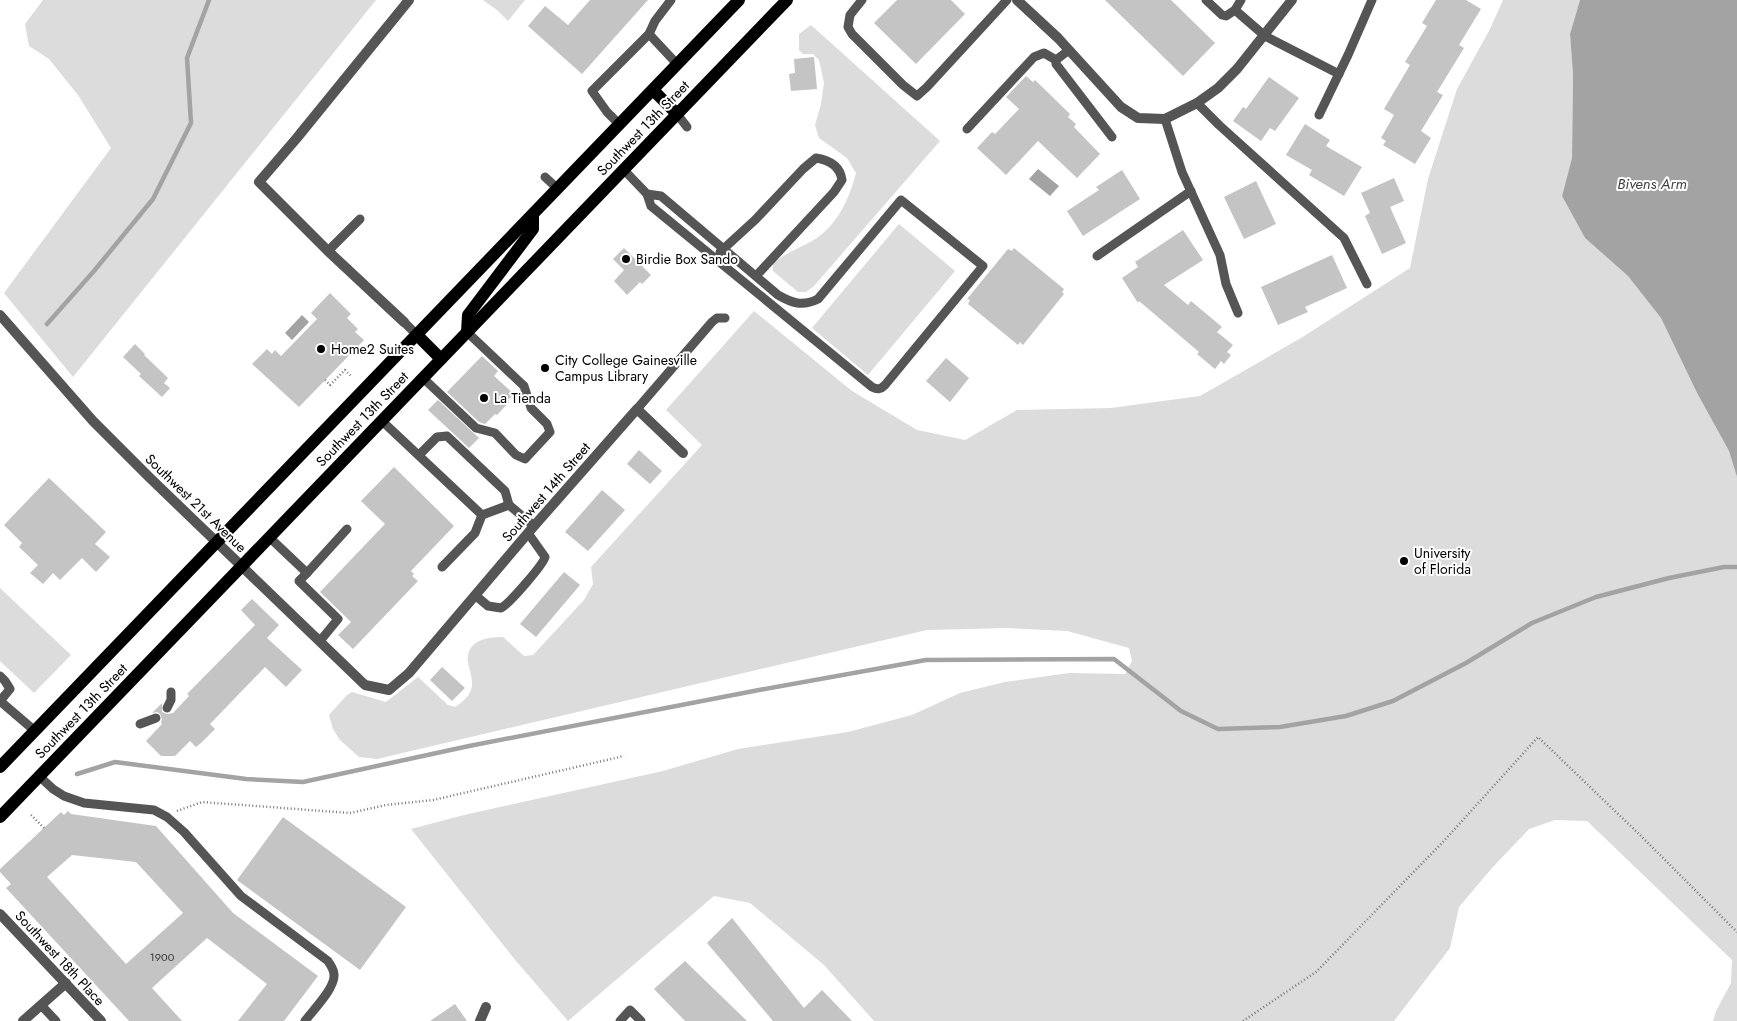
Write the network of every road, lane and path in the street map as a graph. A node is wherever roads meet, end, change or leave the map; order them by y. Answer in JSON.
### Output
{"nodes":[{"id":1,"x":409,"y":0,"type":"edge"},
{"id":2,"x":671,"y":0,"type":"edge"},
{"id":3,"x":739,"y":0,"type":"edge"},
{"id":4,"x":787,"y":0,"type":"edge"},
{"id":5,"x":862,"y":0,"type":"edge"},
{"id":6,"x":1007,"y":0,"type":"edge"},
{"id":7,"x":1018,"y":0,"type":"edge"},
{"id":8,"x":1206,"y":0,"type":"edge"},
{"id":9,"x":1240,"y":0,"type":"edge"},
{"id":10,"x":1292,"y":0,"type":"edge"},
{"id":11,"x":1372,"y":0,"type":"edge"},
{"id":12,"x":1235,"y":10,"type":"junction"},
{"id":13,"x":649,"y":34,"type":"junction"},
{"id":14,"x":1264,"y":36,"type":"junction"},
{"id":15,"x":1069,"y":50,"type":"junction"},
{"id":16,"x":1056,"y":60,"type":"junction"},
{"id":17,"x":677,"y":64,"type":"junction"},
{"id":18,"x":1339,"y":74,"type":"junction"},
{"id":19,"x":653,"y":90,"type":"junction"},
{"id":20,"x":1197,"y":102,"type":"junction"},
{"id":21,"x":677,"y":114,"type":"junction"},
{"id":22,"x":1319,"y":115,"type":"dead end"},
{"id":23,"x":1168,"y":117,"type":"junction"},
{"id":24,"x":620,"y":124,"type":"junction"},
{"id":25,"x":688,"y":127,"type":"dead end"},
{"id":26,"x":966,"y":129,"type":"dead end"},
{"id":27,"x":1112,"y":137,"type":"dead end"},
{"id":28,"x":624,"y":170,"type":"junction"},
{"id":29,"x":545,"y":177,"type":"dead end"},
{"id":30,"x":558,"y":189,"type":"junction"},
{"id":31,"x":1191,"y":191,"type":"junction"},
{"id":32,"x":647,"y":194,"type":"junction"},
{"id":33,"x":533,"y":215,"type":"junction"},
{"id":34,"x":360,"y":219,"type":"dead end"},
{"id":35,"x":724,"y":248,"type":"junction"},
{"id":36,"x":328,"y":251,"type":"junction"},
{"id":37,"x":1097,"y":256,"type":"dead end"},
{"id":38,"x":715,"y":257,"type":"junction"},
{"id":39,"x":756,"y":276,"type":"junction"},
{"id":40,"x":1367,"y":284,"type":"dead end"},
{"id":41,"x":1238,"y":313,"type":"dead end"},
{"id":42,"x":0,"y":315,"type":"edge"},
{"id":43,"x":725,"y":318,"type":"dead end"},
{"id":44,"x":404,"y":322,"type":"joint"},
{"id":45,"x":467,"y":332,"type":"junction"},
{"id":46,"x":417,"y":335,"type":"junction"},
{"id":47,"x":441,"y":358,"type":"junction"},
{"id":48,"x":352,"y":377,"type":"dead end"},
{"id":49,"x":422,"y":378,"type":"junction"},
{"id":50,"x":325,"y":380,"type":"dead end"},
{"id":51,"x":637,"y":408,"type":"junction"},
{"id":52,"x":382,"y":421,"type":"junction"},
{"id":53,"x":683,"y":453,"type":"dead end"},
{"id":54,"x":419,"y":455,"type":"junction"},
{"id":55,"x":509,"y":505,"type":"junction"},
{"id":56,"x":482,"y":515,"type":"junction"},
{"id":57,"x":347,"y":529,"type":"dead end"},
{"id":58,"x":531,"y":529,"type":"junction"},
{"id":59,"x":269,"y":537,"type":"junction"},
{"id":60,"x":217,"y":543,"type":"junction"},
{"id":61,"x":242,"y":565,"type":"junction"},
{"id":62,"x":442,"y":567,"type":"dead end"},
{"id":63,"x":306,"y":573,"type":"junction"},
{"id":64,"x":475,"y":595,"type":"junction"},
{"id":65,"x":320,"y":640,"type":"junction"},
{"id":66,"x":0,"y":676,"type":"edge"},
{"id":67,"x":389,"y":690,"type":"joint"},
{"id":68,"x":171,"y":692,"type":"dead end"},
{"id":69,"x":0,"y":701,"type":"edge"},
{"id":70,"x":167,"y":708,"type":"dead end"},
{"id":71,"x":156,"y":718,"type":"dead end"},
{"id":72,"x":140,"y":724,"type":"dead end"},
{"id":73,"x":35,"y":731,"type":"junction"},
{"id":74,"x":624,"y":756,"type":"dead end"},
{"id":75,"x":0,"y":767,"type":"edge"},
{"id":76,"x":39,"y":776,"type":"junction"},
{"id":77,"x":31,"y":815,"type":"dead end"},
{"id":78,"x":0,"y":816,"type":"edge"},
{"id":79,"x":167,"y":817,"type":"junction"},
{"id":80,"x":44,"y":828,"type":"dead end"},
{"id":81,"x":0,"y":914,"type":"edge"},
{"id":82,"x":1737,"y":932,"type":"edge"},
{"id":83,"x":66,"y":983,"type":"junction"},
{"id":84,"x":41,"y":1005,"type":"junction"},
{"id":85,"x":486,"y":1007,"type":"dead end"},
{"id":86,"x":23,"y":1021,"type":"edge"},
{"id":87,"x":56,"y":1021,"type":"edge"},
{"id":88,"x":101,"y":1021,"type":"edge"},
{"id":89,"x":304,"y":1021,"type":"edge"},
{"id":90,"x":480,"y":1021,"type":"edge"},
{"id":91,"x":620,"y":1021,"type":"edge"},
{"id":92,"x":641,"y":1021,"type":"edge"},
{"id":93,"x":1243,"y":1021,"type":"edge"}],
"edges":[{"from":1,"to":36,"type":"street"},
{"from":2,"to":13,"type":"lane"},
{"from":3,"to":17,"type":"main road","name":"Southwest 13th Street"},
{"from":4,"to":21,"type":"main road","name":"Southwest 13th Street"},
{"from":5,"to":6,"type":"lane"},
{"from":7,"to":15,"type":"street"},
{"from":8,"to":12,"type":"lane"},
{"from":9,"to":12,"type":"lane"},
{"from":10,"to":14,"type":"street"},
{"from":11,"to":18,"type":"lane"},
{"from":12,"to":14,"type":"lane"},
{"from":13,"to":17,"type":"lane"},
{"from":13,"to":24,"type":"lane"},
{"from":14,"to":18,"type":"lane"},
{"from":14,"to":20,"type":"street"},
{"from":15,"to":16,"type":"lane"},
{"from":15,"to":23,"type":"street"},
{"from":16,"to":26,"type":"lane"},
{"from":16,"to":27,"type":"lane"},
{"from":17,"to":19,"type":"main road","name":"Southwest 13th Street"},
{"from":18,"to":22,"type":"lane"},
{"from":19,"to":21,"type":"main road"},
{"from":19,"to":24,"type":"main road","name":"Southwest 13th Street"},
{"from":20,"to":23,"type":"street"},
{"from":20,"to":40,"type":"lane"},
{"from":21,"to":25,"type":"lane"},
{"from":21,"to":28,"type":"main road","name":"Southwest 13th Street"},
{"from":23,"to":31,"type":"lane"},
{"from":24,"to":30,"type":"main road","name":"Southwest 13th Street"},
{"from":28,"to":32,"type":"lane"},
{"from":28,"to":45,"type":"main road","name":"Southwest 13th Street"},
{"from":29,"to":30,"type":"lane"},
{"from":30,"to":33,"type":"main road","name":"Southwest 13th Street"},
{"from":31,"to":37,"type":"lane"},
{"from":31,"to":41,"type":"lane"},
{"from":32,"to":35,"type":"lane"},
{"from":32,"to":38,"type":"lane"},
{"from":33,"to":45,"type":"main road"},
{"from":33,"to":46,"type":"main road","name":"Southwest 13th Street"},
{"from":34,"to":36,"type":"lane"},
{"from":35,"to":38,"type":"lane"},
{"from":35,"to":39,"type":"lane"},
{"from":35,"to":39,"type":"lane"},
{"from":36,"to":44,"type":"street"},
{"from":38,"to":39,"type":"lane"},
{"from":42,"to":60,"type":"street","name":"Southwest 21st Avenue"},
{"from":43,"to":51,"type":"lane","name":"Southwest 14th Street"},
{"from":44,"to":46,"type":"lane"},
{"from":45,"to":47,"type":"main road","name":"Southwest 13th Street"},
{"from":45,"to":49,"type":"lane"},
{"from":46,"to":47,"type":"main road"},
{"from":46,"to":60,"type":"main road","name":"Southwest 13th Street"},
{"from":47,"to":49,"type":"main road","name":"Southwest 13th Street"},
{"from":48,"to":50,"type":"path"},
{"from":49,"to":52,"type":"main road","name":"Southwest 13th Street"},
{"from":51,"to":53,"type":"street"},
{"from":51,"to":58,"type":"street","name":"Southwest 14th Street"},
{"from":52,"to":54,"type":"lane"},
{"from":52,"to":59,"type":"main road","name":"Southwest 13th Street"},
{"from":54,"to":55,"type":"lane"},
{"from":54,"to":56,"type":"lane"},
{"from":55,"to":56,"type":"lane"},
{"from":55,"to":58,"type":"lane"},
{"from":56,"to":62,"type":"lane"},
{"from":57,"to":63,"type":"lane"},
{"from":58,"to":64,"type":"street","name":"Southwest 14th Street"},
{"from":58,"to":64,"type":"lane"},
{"from":59,"to":61,"type":"main road","name":"Southwest 13th Street"},
{"from":59,"to":63,"type":"lane"},
{"from":60,"to":61,"type":"street","name":"Southwest 21st Avenue"},
{"from":60,"to":73,"type":"main road","name":"Southwest 13th Street"},
{"from":61,"to":65,"type":"street","name":"Southwest 21st Avenue"},
{"from":61,"to":76,"type":"main road","name":"Southwest 13th Street"},
{"from":63,"to":65,"type":"lane"},
{"from":64,"to":67,"type":"street","name":"Southwest 14th Street"},
{"from":65,"to":67,"type":"street","name":"Southwest 21st Avenue"},
{"from":66,"to":69,"type":"lane"},
{"from":68,"to":70,"type":"lane"},
{"from":69,"to":73,"type":"lane"},
{"from":71,"to":72,"type":"lane"},
{"from":73,"to":75,"type":"main road","name":"Southwest 13th Street"},
{"from":74,"to":79,"type":"path"},
{"from":76,"to":78,"type":"main road","name":"Southwest 13th Street"},
{"from":76,"to":79,"type":"lane"},
{"from":77,"to":80,"type":"path"},
{"from":79,"to":89,"type":"lane"},
{"from":81,"to":83,"type":"street","name":"Southwest 18th Place"},
{"from":82,"to":93,"type":"path"},
{"from":83,"to":84,"type":"street"},
{"from":83,"to":88,"type":"street","name":"Southwest 18th Place"},
{"from":84,"to":86,"type":"street"},
{"from":84,"to":87,"type":"lane"},
{"from":85,"to":90,"type":"street"},
{"from":91,"to":92,"type":"lane"}]}
